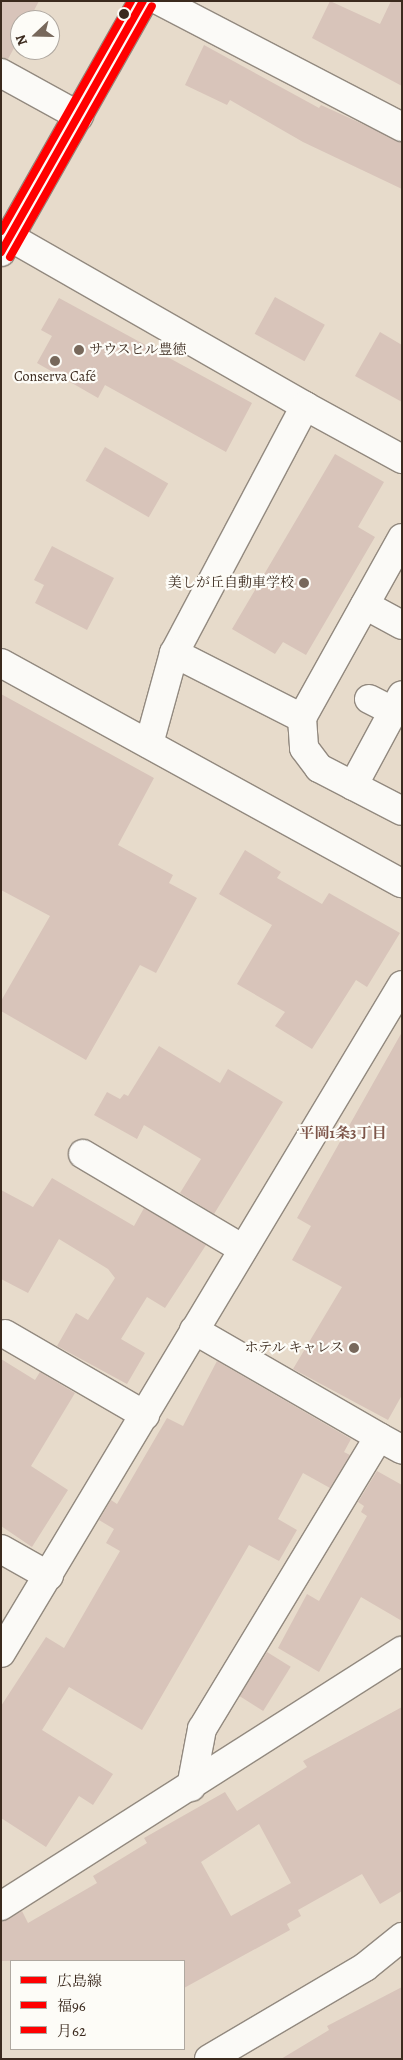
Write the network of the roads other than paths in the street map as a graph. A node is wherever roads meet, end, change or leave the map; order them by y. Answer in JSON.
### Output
{"nodes":[{"id":1,"x":143,"y":1,"type":"edge"},
{"id":2,"x":160,"y":1,"type":"edge"},
{"id":3,"x":1,"y":73,"type":"edge"},
{"id":4,"x":79,"y":116,"type":"junction"},
{"id":5,"x":402,"y":127,"type":"edge"},
{"id":6,"x":5,"y":244,"type":"edge"},
{"id":7,"x":305,"y":406,"type":"junction"},
{"id":8,"x":402,"y":459,"type":"edge"},
{"id":9,"x":402,"y":538,"type":"edge"},
{"id":10,"x":365,"y":605,"type":"junction"},
{"id":11,"x":402,"y":625,"type":"edge"},
{"id":12,"x":174,"y":654,"type":"junction"},
{"id":13,"x":1,"y":663,"type":"edge"},
{"id":14,"x":388,"y":702,"type":"edge"},
{"id":15,"x":302,"y":718,"type":"junction"},
{"id":16,"x":149,"y":744,"type":"junction"},
{"id":17,"x":353,"y":786,"type":"junction"},
{"id":18,"x":400,"y":805,"type":"edge"},
{"id":19,"x":402,"y":883,"type":"edge"},
{"id":20,"x":402,"y":985,"type":"edge"},
{"id":21,"x":82,"y":1154,"type":"dead end"},
{"id":22,"x":243,"y":1249,"type":"junction"},
{"id":23,"x":194,"y":1330,"type":"junction"},
{"id":24,"x":5,"y":1334,"type":"dead end"},
{"id":25,"x":145,"y":1415,"type":"junction"},
{"id":26,"x":396,"y":1445,"type":"edge"},
{"id":27,"x":1,"y":1549,"type":"edge"},
{"id":28,"x":49,"y":1576,"type":"junction"},
{"id":29,"x":402,"y":1651,"type":"edge"},
{"id":30,"x":1,"y":1653,"type":"edge"},
{"id":31,"x":191,"y":1787,"type":"junction"},
{"id":32,"x":1,"y":1906,"type":"edge"},
{"id":33,"x":402,"y":1937,"type":"edge"},
{"id":34,"x":221,"y":2056,"type":"edge"}],
"edges":[{"from":1,"to":4,"type":"street"},
{"from":2,"to":5,"type":"street"},
{"from":3,"to":4,"type":"street"},
{"from":4,"to":6,"type":"street"},
{"from":6,"to":7,"type":"street"},
{"from":7,"to":8,"type":"street"},
{"from":7,"to":12,"type":"street"},
{"from":9,"to":10,"type":"street"},
{"from":10,"to":11,"type":"street"},
{"from":10,"to":15,"type":"street"},
{"from":12,"to":15,"type":"street"},
{"from":12,"to":16,"type":"street"},
{"from":13,"to":16,"type":"street"},
{"from":14,"to":17,"type":"street"},
{"from":15,"to":17,"type":"street"},
{"from":16,"to":19,"type":"street"},
{"from":17,"to":18,"type":"street"},
{"from":20,"to":22,"type":"street"},
{"from":21,"to":22,"type":"street"},
{"from":22,"to":23,"type":"street"},
{"from":23,"to":25,"type":"street"},
{"from":23,"to":26,"type":"street"},
{"from":24,"to":25,"type":"street"},
{"from":25,"to":28,"type":"street"},
{"from":26,"to":31,"type":"street"},
{"from":27,"to":28,"type":"street"},
{"from":28,"to":30,"type":"street"},
{"from":29,"to":31,"type":"street"},
{"from":31,"to":32,"type":"street"},
{"from":33,"to":34,"type":"street"}]}
